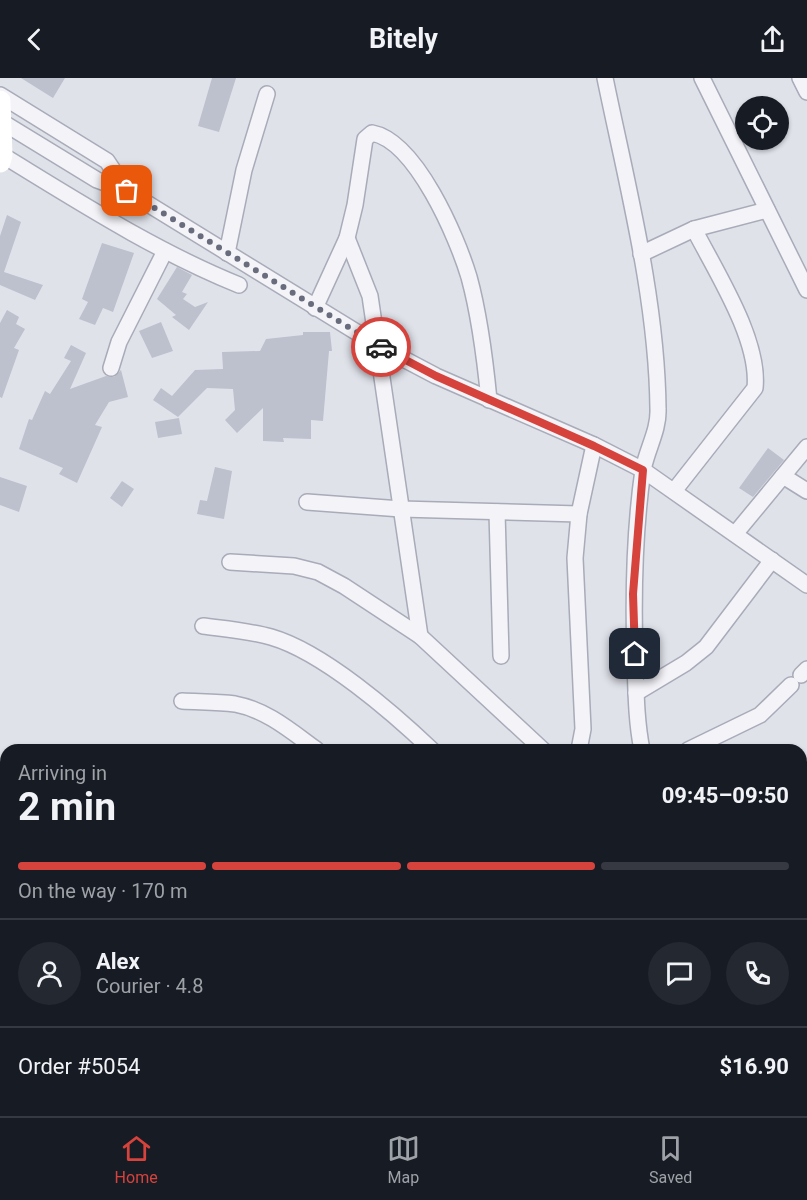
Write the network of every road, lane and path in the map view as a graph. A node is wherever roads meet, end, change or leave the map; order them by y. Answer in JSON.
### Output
{"nodes":[{"id":1,"x":605,"y":78,"type":"edge"},
{"id":2,"x":704,"y":78,"type":"edge"},
{"id":3,"x":800,"y":78,"type":"edge"},
{"id":4,"x":807,"y":92,"type":"edge"},
{"id":5,"x":267,"y":94,"type":"dead end"},
{"id":6,"x":0,"y":95,"type":"edge"},
{"id":7,"x":1,"y":111,"type":"edge"},
{"id":8,"x":81,"y":145,"type":"junction"},
{"id":9,"x":1,"y":159,"type":"edge"},
{"id":10,"x":69,"y":163,"type":"junction"},
{"id":11,"x":127,"y":191,"type":"junction"},
{"id":12,"x":767,"y":210,"type":"junction"},
{"id":13,"x":694,"y":229,"type":"junction"},
{"id":14,"x":347,"y":238,"type":"junction"},
{"id":15,"x":165,"y":251,"type":"junction"},
{"id":16,"x":227,"y":253,"type":"junction"},
{"id":17,"x":641,"y":254,"type":"junction"},
{"id":18,"x":239,"y":285,"type":"dead end"},
{"id":19,"x":807,"y":290,"type":"edge"},
{"id":20,"x":315,"y":308,"type":"junction"},
{"id":21,"x":379,"y":346,"type":"junction"},
{"id":22,"x":111,"y":368,"type":"dead end"},
{"id":23,"x":489,"y":400,"type":"junction"},
{"id":24,"x":594,"y":446,"type":"junction"},
{"id":25,"x":807,"y":447,"type":"edge"},
{"id":26,"x":643,"y":470,"type":"junction"},
{"id":27,"x":783,"y":476,"type":"junction"},
{"id":28,"x":674,"y":491,"type":"junction"},
{"id":29,"x":807,"y":491,"type":"edge"},
{"id":30,"x":308,"y":502,"type":"dead end"},
{"id":31,"x":402,"y":509,"type":"junction"},
{"id":32,"x":497,"y":512,"type":"junction"},
{"id":33,"x":579,"y":514,"type":"junction"},
{"id":34,"x":735,"y":534,"type":"junction"},
{"id":35,"x":772,"y":560,"type":"junction"},
{"id":36,"x":230,"y":562,"type":"dead end"},
{"id":37,"x":807,"y":585,"type":"edge"},
{"id":38,"x":203,"y":626,"type":"dead end"},
{"id":39,"x":420,"y":636,"type":"junction"},
{"id":40,"x":501,"y":656,"type":"dead end"},
{"id":41,"x":800,"y":676,"type":"edge"},
{"id":42,"x":636,"y":693,"type":"junction"},
{"id":43,"x":182,"y":700,"type":"dead end"},
{"id":44,"x":309,"y":744,"type":"edge"},
{"id":45,"x":426,"y":744,"type":"edge"},
{"id":46,"x":537,"y":744,"type":"edge"},
{"id":47,"x":580,"y":744,"type":"edge"},
{"id":48,"x":641,"y":744,"type":"edge"},
{"id":49,"x":701,"y":744,"type":"edge"}],
"edges":[{"from":1,"to":17,"type":"street"},
{"from":2,"to":12,"type":"street"},
{"from":3,"to":4,"type":"street"},
{"from":5,"to":16,"type":"street"},
{"from":6,"to":8,"type":"street"},
{"from":7,"to":9,"type":"street"},
{"from":7,"to":10,"type":"street"},
{"from":8,"to":10,"type":"street"},
{"from":8,"to":11,"type":"street"},
{"from":9,"to":15,"type":"street"},
{"from":10,"to":11,"type":"street"},
{"from":11,"to":16,"type":"street"},
{"from":12,"to":13,"type":"street"},
{"from":12,"to":19,"type":"street"},
{"from":13,"to":17,"type":"street"},
{"from":13,"to":28,"type":"street"},
{"from":14,"to":20,"type":"street"},
{"from":14,"to":21,"type":"street"},
{"from":14,"to":23,"type":"street"},
{"from":15,"to":18,"type":"street"},
{"from":15,"to":22,"type":"street"},
{"from":16,"to":20,"type":"street"},
{"from":17,"to":26,"type":"street"},
{"from":20,"to":21,"type":"street"},
{"from":21,"to":23,"type":"street"},
{"from":21,"to":31,"type":"street"},
{"from":23,"to":24,"type":"street"},
{"from":24,"to":26,"type":"street"},
{"from":24,"to":33,"type":"street"},
{"from":25,"to":27,"type":"street"},
{"from":26,"to":28,"type":"street"},
{"from":26,"to":42,"type":"street"},
{"from":27,"to":29,"type":"street"},
{"from":27,"to":34,"type":"street"},
{"from":28,"to":34,"type":"street"},
{"from":30,"to":31,"type":"street"},
{"from":31,"to":32,"type":"street"},
{"from":31,"to":39,"type":"street"},
{"from":32,"to":33,"type":"street"},
{"from":32,"to":40,"type":"street"},
{"from":33,"to":47,"type":"street"},
{"from":34,"to":35,"type":"street"},
{"from":35,"to":37,"type":"street"},
{"from":35,"to":42,"type":"street"},
{"from":36,"to":39,"type":"street"},
{"from":38,"to":45,"type":"street"},
{"from":39,"to":46,"type":"street"},
{"from":41,"to":49,"type":"street"},
{"from":42,"to":48,"type":"street"},
{"from":43,"to":44,"type":"street"}]}
